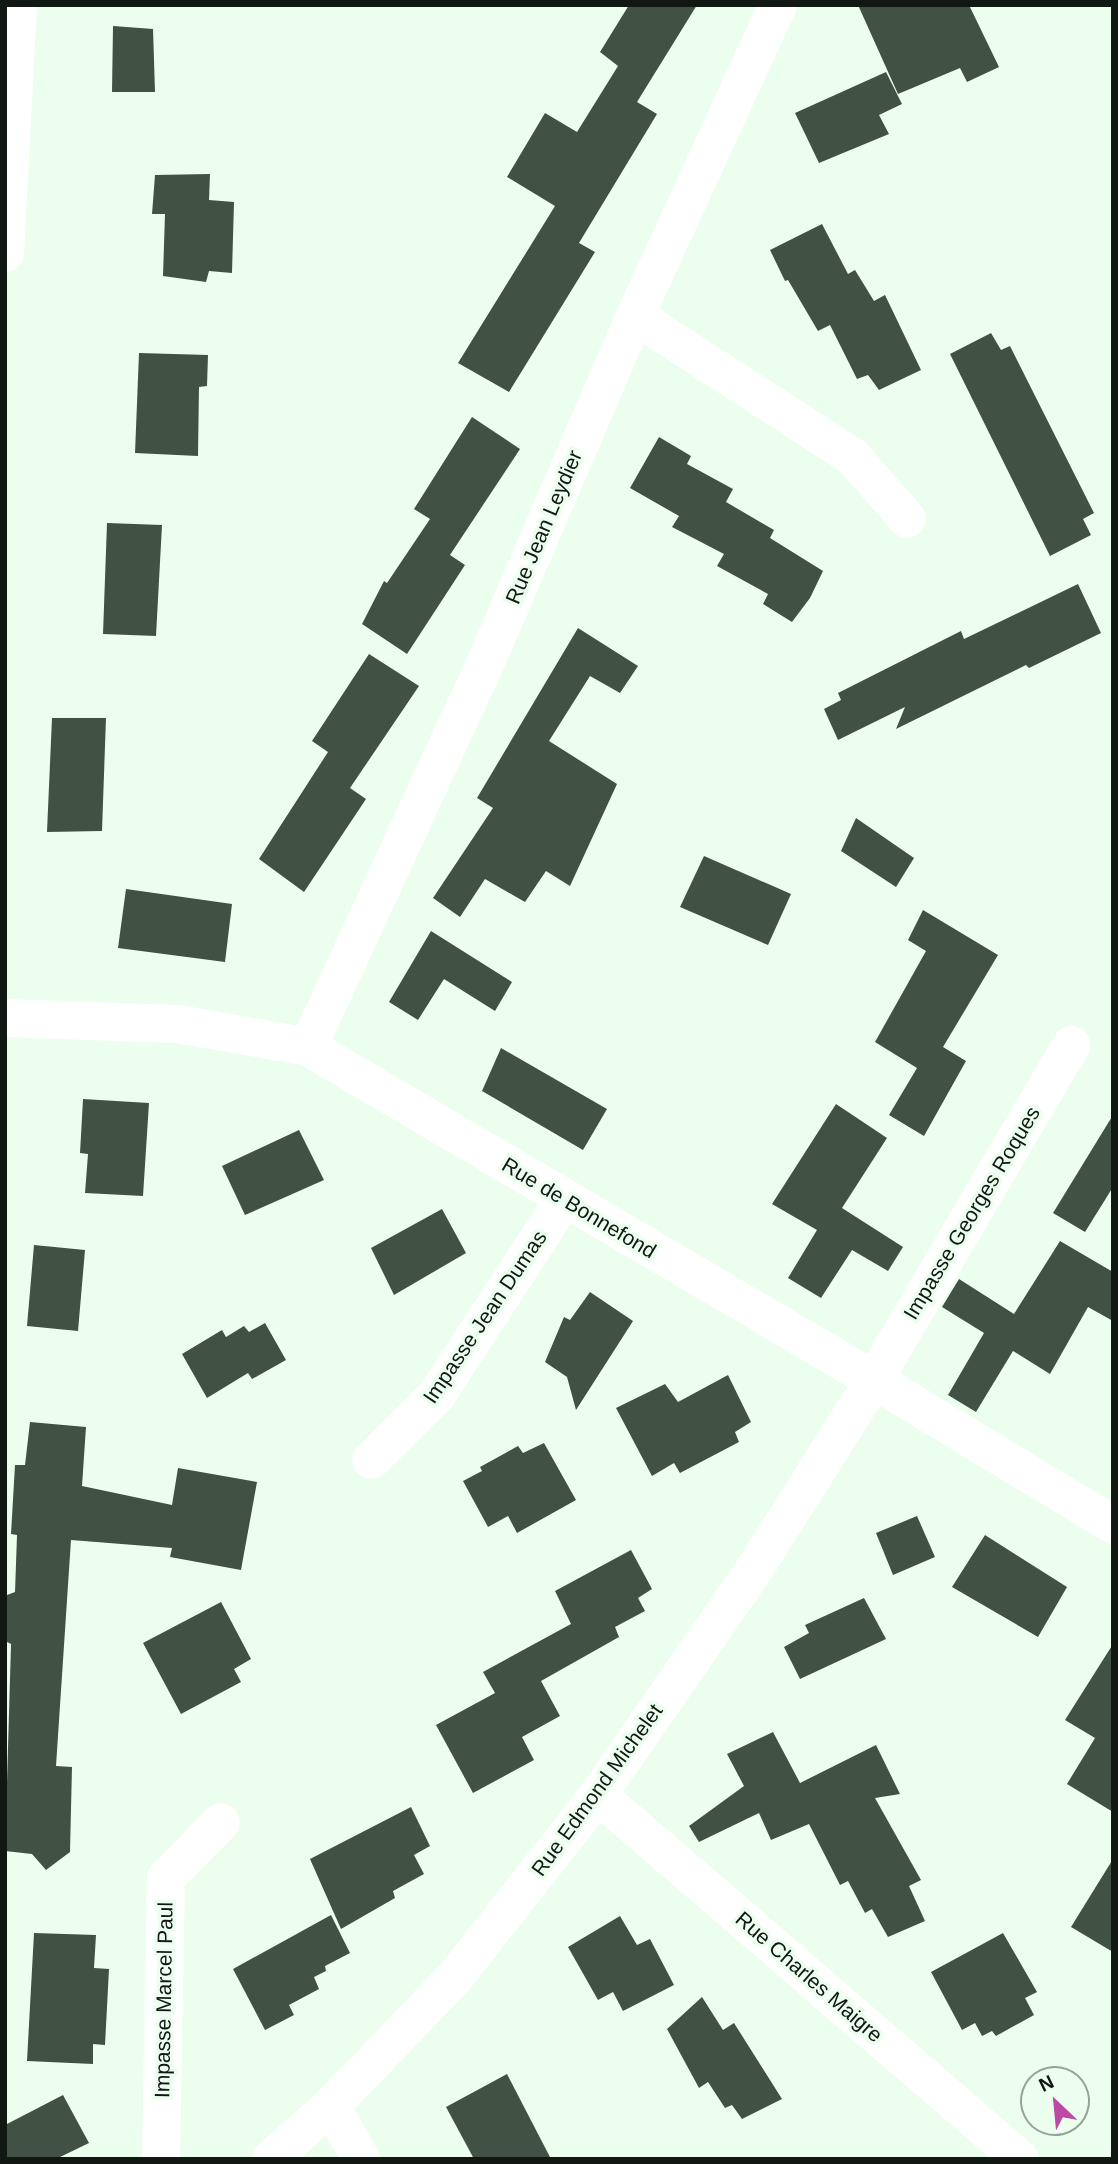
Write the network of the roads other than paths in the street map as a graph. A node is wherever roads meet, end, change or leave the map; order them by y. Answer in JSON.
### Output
{"nodes":[{"id":1,"x":18,"y":5,"type":"edge"},
{"id":2,"x":778,"y":5,"type":"edge"},
{"id":3,"x":5,"y":253,"type":"edge"},
{"id":4,"x":635,"y":316,"type":"junction"},
{"id":5,"x":907,"y":519,"type":"dead end"},
{"id":6,"x":5,"y":1018,"type":"edge"},
{"id":7,"x":1071,"y":1045,"type":"dead end"},
{"id":8,"x":308,"y":1047,"type":"junction"},
{"id":9,"x":564,"y":1199,"type":"junction"},
{"id":10,"x":874,"y":1380,"type":"junction"},
{"id":11,"x":371,"y":1460,"type":"dead end"},
{"id":12,"x":1113,"y":1525,"type":"edge"},
{"id":13,"x":598,"y":1795,"type":"junction"},
{"id":14,"x":221,"y":1822,"type":"dead end"},
{"id":15,"x":331,"y":2106,"type":"junction"},
{"id":16,"x":161,"y":2159,"type":"edge"},
{"id":17,"x":271,"y":2159,"type":"edge"},
{"id":18,"x":361,"y":2159,"type":"edge"},
{"id":19,"x":1020,"y":2159,"type":"edge"}],
"edges":[{"from":1,"to":3,"type":"street"},
{"from":2,"to":4,"type":"street","name":"Rue Jean Leydier"},
{"from":4,"to":5,"type":"street"},
{"from":4,"to":8,"type":"street","name":"Rue Jean Leydier"},
{"from":6,"to":8,"type":"street","name":"Rue de Bonnefond"},
{"from":7,"to":10,"type":"street","name":"Impasse Georges Roques"},
{"from":8,"to":9,"type":"street","name":"Rue de Bonnefond"},
{"from":9,"to":10,"type":"street","name":"Rue de Bonnefond"},
{"from":9,"to":11,"type":"street","name":"Impasse Jean Dumas"},
{"from":10,"to":12,"type":"street","name":"Rue de Bonnefond"},
{"from":10,"to":13,"type":"street","name":"Rue Edmond Michelet"},
{"from":13,"to":15,"type":"street","name":"Rue Edmond Michelet"},
{"from":13,"to":19,"type":"street","name":"Rue Charles Maigre"},
{"from":14,"to":16,"type":"street","name":"Impasse Marcel Paul"},
{"from":15,"to":17,"type":"street","name":"Rue Edmond Michelet"},
{"from":15,"to":18,"type":"street"}]}
